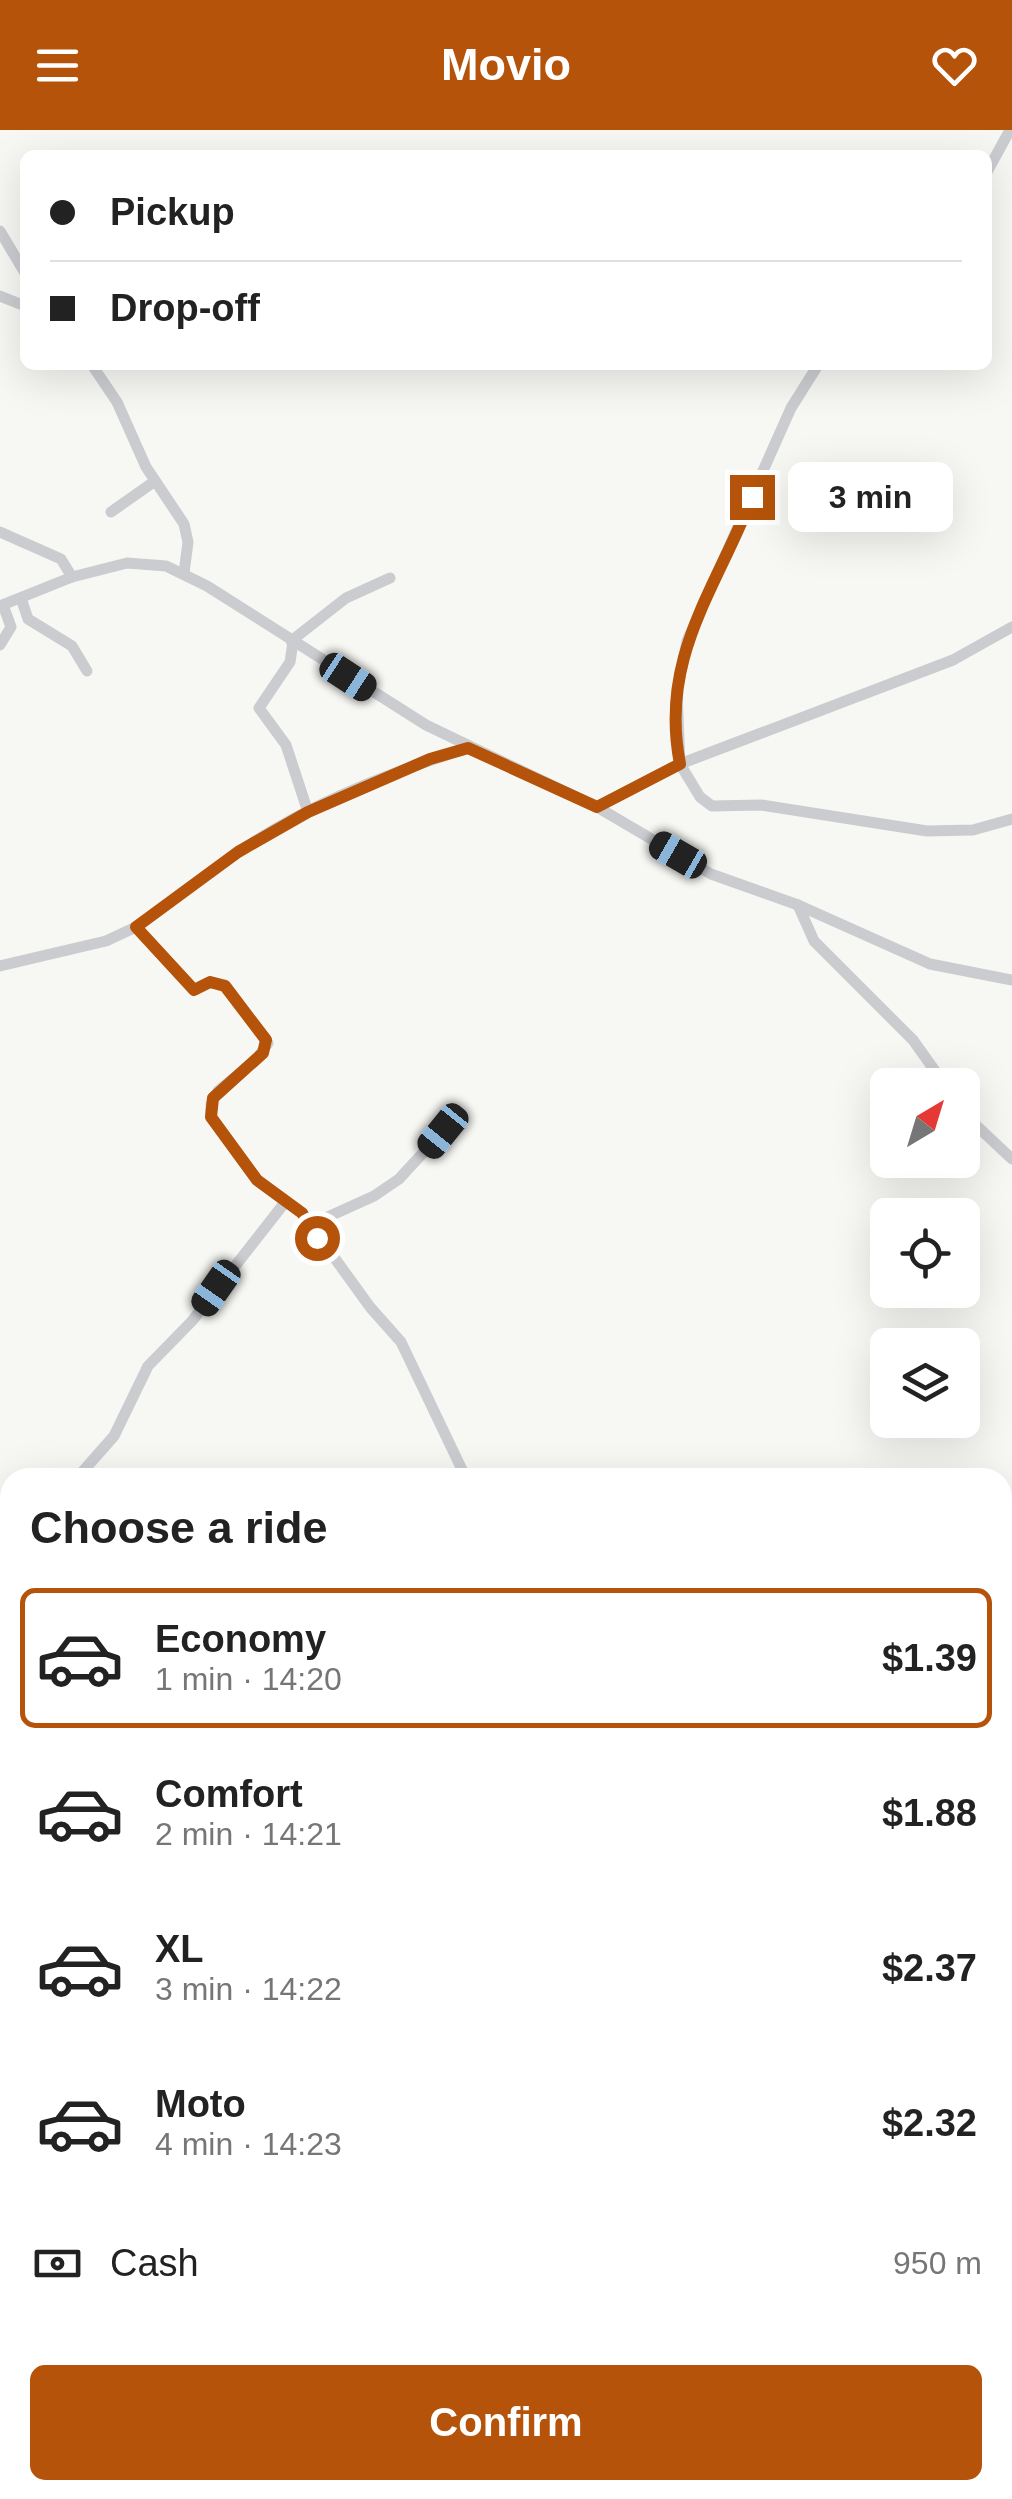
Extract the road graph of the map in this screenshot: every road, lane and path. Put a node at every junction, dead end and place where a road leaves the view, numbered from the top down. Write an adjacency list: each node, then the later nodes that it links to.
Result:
1 (1010, 130): 2 (street)
2 (992, 163)
3 (0, 231): 4 (street)
4 (20, 265)
5 (96, 370): 7 (street)
6 (815, 370): 20 (street)
7 (155, 481): 8 (street); 10 (street)
8 (111, 512)
9 (0, 532): 11 (street)
10 (184, 573): 11 (street); 16 (street)
11 (72, 577): 13 (street)
12 (390, 578): 16 (street)
13 (21, 598): 14 (street); 18 (street)
14 (2, 606): 17 (street)
15 (1012, 627): 20 (street)
16 (292, 641): 19 (street); 22 (street)
17 (0, 645)
18 (87, 672)
19 (468, 748): 21 (street); 22 (street)
20 (680, 764): 21 (street); 23 (street)
21 (597, 807): 24 (street)
22 (308, 812): 25 (street)
23 (1012, 820)
24 (798, 905): 27 (street); 28 (street)
25 (136, 927): 26 (street); 32 (street)
26 (0, 966)
27 (1012, 980)
28 (933, 1068)
29 (980, 1129): 31 (street)
30 (443, 1131): 33 (street)
31 (1012, 1159)
32 (286, 1201): 33 (street); 34 (street)
33 (310, 1226): 35 (street)
34 (86, 1468)
35 (461, 1468)

